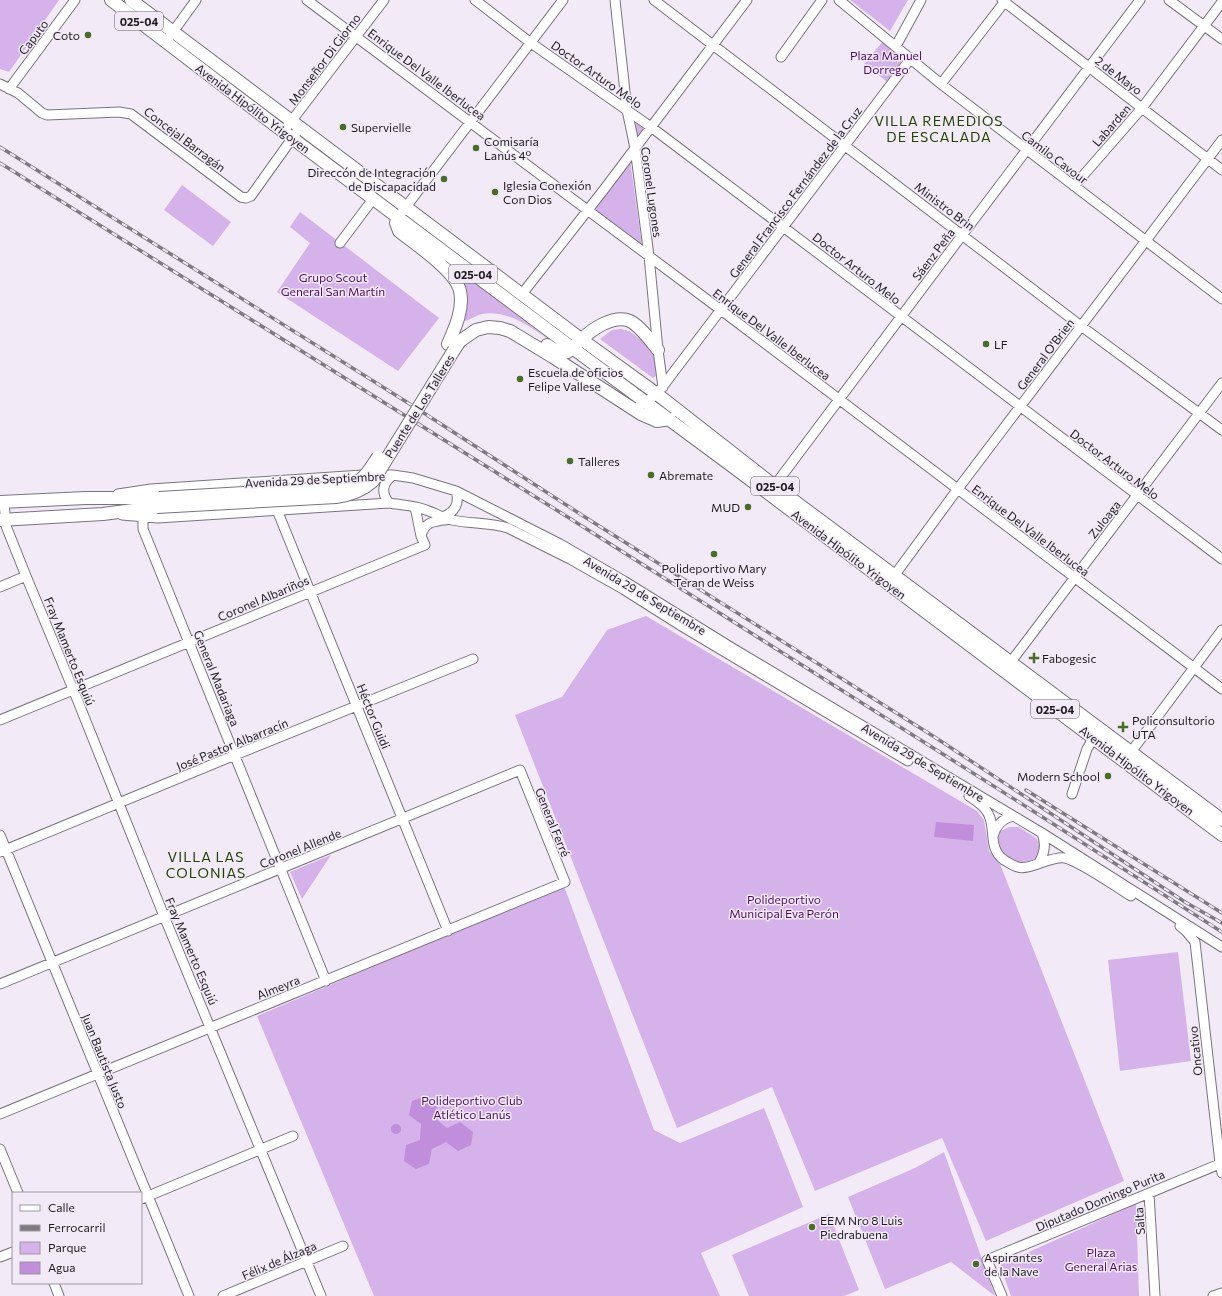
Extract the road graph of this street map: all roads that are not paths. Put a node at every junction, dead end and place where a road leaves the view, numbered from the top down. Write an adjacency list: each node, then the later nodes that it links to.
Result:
1 (75, 0): 31 (street, Caputo)
2 (111, 0): 20 (main road, Avenida Hipólito Yrigoyen / 025-04)
3 (131, 0): 20 (main road, Avenida Hipólito Yrigoyen / 025-04)
4 (196, 0): 20 (street)
5 (307, 0): 21 (street, Enrique Del Valle Iberlucea)
6 (384, 0): 21 (street, Monseñor Di Giorno)
7 (474, 0): 23 (street, Doctor Arturo Melo)
8 (563, 0): 23 (street)
9 (615, 0): 33 (street, Coronel Lugones)
10 (654, 0): 24 (street, Ministro Brin)
11 (747, 0): 24 (street)
12 (822, 0): 26 (street)
13 (839, 0): 25 (street, Camilo Cavour)
14 (921, 0): 25 (street)
15 (1140, 0): 28 (street, Sáenz Peña)
16 (1169, 0): 19 (street)
17 (1004, 1): 28 (street, 2 de Mayo); 30 (street)
18 (1222, 2): 19 (street, Labarden)
19 (1204, 26): 22 (street); 32 (street, Labarden)
20 (170, 36): 35 (main road, Avenida Hipólito Yrigoyen / 025-04); 37 (main road, Avenida Hipólito Yrigoyen / 025-04)
21 (356, 36): 34 (street, Enrique Del Valle Iberlucea); 35 (street, Monseñor Di Giorno)
22 (1222, 39)
23 (531, 43): 33 (street, Doctor Arturo Melo); 34 (street)
24 (713, 45): 36 (street); 39 (street, Ministro Brin)
25 (896, 46): 27 (street, Camilo Cavour)
26 (780, 57)
27 (911, 58): 30 (street, Camilo Cavour); 39 (street, General Francisco Fernández de la Cruz)
28 (1089, 67): 32 (street, 2 de Mayo); 41 (street, Sáenz Peña)
29 (0, 84): 31 (street, Concejal Barragán)
30 (942, 84): 41 (street, Camilo Cavour)
31 (9, 89): 37 (street, Concejal Barragán)
32 (1142, 108): 42 (street, 2 de Mayo); 44 (street, Labarden)
33 (627, 110): 36 (street, Doctor Arturo Melo); 40 (street, Coronel Lugones)
34 (471, 122): 46 (street); 47 (street, Enrique Del Valle Iberlucea)
35 (296, 124): 37 (street, Monseñor Di Giorno); 46 (main road, Avenida Hipólito Yrigoyen / 025-04)
36 (651, 127): 40 (street); 49 (street, Doctor Arturo Melo)
37 (288, 135): 45 (main road, Avenida Hipólito Yrigoyen / 025-04)
38 (1222, 140): 42 (street, General O'Brien)
39 (845, 146): 49 (street, General Francisco Fernández de la Cruz); 50 (street, Ministro Brin)
40 (635, 148): 47 (street); 53 (street, Coronel Lugones)
41 (1027, 151): 44 (street, Camilo Cavour); 50 (street, Sáenz Peña)
42 (1207, 159): 43 (street, 2 de Mayo); 51 (street, General O'Brien)
43 (1222, 170)
44 (1074, 186): 51 (street, Camilo Cavour)
45 (373, 199): 48 (main road, Avenida Hipólito Yrigoyen / 025-04); 52 (street)
46 (406, 206): 48 (street); 54 (main road, Avenida Hipólito Yrigoyen / 025-04)
47 (588, 210): 53 (street, Enrique Del Valle Iberlucea); 54 (street)
48 (398, 217): 59 (main road, Avenida Hipólito Yrigoyen / 025-04); 60 (main road, Puente de Los Talleres)
49 (783, 227): 56 (street, General Francisco Fernández de la Cruz); 57 (street, Doctor Arturo Melo)
50 (962, 234): 57 (street, Sáenz Peña); 58 (street, Ministro Brin)
51 (1145, 241): 55 (street, Camilo Cavour); 58 (street, General O'Brien)
52 (340, 243)
53 (649, 256): 56 (street, Enrique Del Valle Iberlucea); 61 (street, Coronel Lugones)
54 (522, 294): 59 (main road, Avenida Hipólito Yrigoyen / 025-04)
55 (1222, 299)
56 (721, 310): 64 (street, General Francisco Fernández de la Cruz); 65 (street, Enrique Del Valle Iberlucea)
57 (900, 317): 65 (street, Sáenz Peña); 67 (street, Doctor Arturo Melo)
58 (1081, 326): 67 (street, General O'Brien); 69 (street, Ministro Brin)
59 (576, 340): 61 (main road); 62 (main road); 64 (main road, Avenida Hipólito Yrigoyen / 025-04); 66 (main road, Avenida Hipólito Yrigoyen / 025-04)
60 (448, 344): 62 (main road, Puente de Los Talleres); 79 (main road, Puente de Los Talleres, bridge)
61 (658, 350): 64 (street, Coronel Lugones)
62 (555, 354): 68 (main road, Puente de Los Talleres); 79 (main road, Puente de Los Talleres, bridge)
63 (1222, 382): 69 (street, Zuloaga)
64 (660, 390): 66 (street, General Francisco Fernández de la Cruz); 73 (main road, Avenida Hipólito Yrigoyen / 025-04)
65 (839, 400): 73 (street, Sáenz Peña); 74 (street, Enrique Del Valle Iberlucea)
66 (646, 402): 68 (street, General Francisco Fernández de la Cruz); 70 (main road, Avenida Hipólito Yrigoyen / 025-04)
67 (1020, 407): 74 (street, General O'Brien); 76 (street, Doctor Arturo Melo)
68 (634, 410): 70 (main road, Puente de Los Talleres)
69 (1199, 412): 71 (street, Ministro Brin); 76 (street, Zuloaga)
70 (670, 419): 91 (main road, Avenida Hipólito Yrigoyen / 025-04)
71 (1222, 430)
72 (392, 475): 75 (street, Avenida 29 de Septiembre); 77 (street, Avenida 29 de Septiembre); 80 (street)
73 (775, 486): 91 (main road, Avenida Hipólito Yrigoyen / 025-04)
74 (957, 490): 90 (street, Enrique Del Valle Iberlucea); 91 (street, General O'Brien)
75 (456, 491): 85 (street); 109 (street, Avenida 29 de Septiembre)
76 (1138, 496): 88 (street, Doctor Arturo Melo); 90 (street, Zuloaga)
77 (86, 498): 78 (main road, Avenida 29 de Septiembre); 79 (main road, Puente de Los Talleres)
78 (2, 502): 86 (street, Fray Mamerto Esquiú)
79 (158, 502): 83 (main road, Puente de Los Talleres)
80 (389, 503): 81 (street, Avenida 29 de Septiembre); 82 (street, Avenida 29 de Septiembre)
81 (415, 507): 85 (street, Avenida 29 de Septiembre); 87 (street)
82 (277, 510): 84 (street, Avenida 29 de Septiembre); 93 (street, Héctor Guidi)
83 (103, 514): 84 (street, Avenida 29 de Septiembre); 86 (main road, Avenida 29 de Septiembre)
84 (143, 516): 95 (street, General Madariaga)
85 (446, 518): 87 (street); 115 (street, Avenida 29 de Septiembre)
86 (3, 519): 89 (street, Fray Mamerto Esquiú)
87 (421, 536): 93 (street, Coronel Albariños)
88 (1222, 559)
89 (26, 576): 92 (street); 99 (street, Fray Mamerto Esquiú)
90 (1074, 577): 97 (street, Zuloaga); 98 (street, Enrique Del Valle Iberlucea)
91 (891, 579): 97 (main road, Avenida Hipólito Yrigoyen / 025-04)
92 (0, 587)
93 (310, 592): 95 (street, Coronel Albariños); 101 (street, Héctor Guidi)
94 (1222, 630): 98 (street)
95 (190, 642): 99 (street, Coronel Albariños); 104 (street, General Madariaga)
96 (473, 659): 101 (street, José Pastor Albarracín)
97 (1008, 666): 103 (main road, Avenida Hipólito Yrigoyen / 025-04); 105 (main road, Avenida Hipólito Yrigoyen / 025-04)
98 (1194, 667): 100 (street, Enrique Del Valle Iberlucea); 105 (street)
99 (73, 689): 102 (street, Coronel Albariños); 108 (street, Fray Mamerto Esquiú)
100 (1222, 689)
101 (356, 706): 104 (street, José Pastor Albarracín); 110 (street, Héctor Guidi)
102 (0, 720)
103 (1094, 737): 105 (main road, Avenida Hipólito Yrigoyen / 025-04); 107 (street)
104 (235, 755): 108 (street, José Pastor Albarracín); 118 (street, General Madariaga)
105 (1128, 756): 111 (main road, Avenida Hipólito Yrigoyen / 025-04); 114 (main road, Avenida Hipólito Yrigoyen / 025-04)
106 (520, 770): 110 (street, Coronel Allende); 119 (street, General Ferré)
107 (1072, 794)
108 (119, 803): 116 (street, José Pastor Albarracín); 120 (street, Fray Mamerto Esquiú)
109 (1013, 816): 112 (street, Avenida 29 de Septiembre); 115 (street)
110 (402, 819): 118 (street, Coronel Allende); 121 (street, Héctor Guidi)
111 (1222, 820)
112 (1042, 833): 117 (street); 122 (street, Avenida 29 de Septiembre)
113 (0, 835): 116 (street, Juan Bautista Justo)
114 (1222, 835)
115 (992, 838): 117 (street, Avenida 29 de Septiembre)
116 (3, 851): 125 (street, Juan Bautista Justo)
117 (1039, 863): 123 (street, Avenida 29 de Septiembre)
118 (281, 868): 120 (street, Coronel Allende); 126 (street, General Madariaga)
119 (565, 882): 121 (street, Almeyra)
120 (164, 916): 125 (street, Coronel Allende); 128 (street, Fray Mamerto Esquiú)
121 (448, 931): 126 (street, Almeyra)
122 (1209, 939): 123 (street); 124 (street, Avenida 29 de Septiembre)
123 (1195, 942): 134 (street, Oncativo)
124 (1222, 947)
125 (53, 962): 127 (street, Coronel Allende); 129 (street, Juan Bautista Justo)
126 (326, 981): 128 (street, Almeyra)
127 (0, 984)
128 (211, 1027): 129 (street, Almeyra); 133 (street, Fray Mamerto Esquiú)
129 (97, 1074): 130 (street, Almeyra); 137 (street, Juan Bautista Justo)
130 (0, 1114)
131 (293, 1136): 133 (street)
132 (0, 1149): 135 (street)
133 (261, 1150): 137 (street); 141 (street, Fray Mamerto Esquiú)
134 (1221, 1166): 136 (street, Diputado Domingo Purita)
135 (18, 1192)
136 (1149, 1193): 148 (street, Diputado Domingo Purita); 149 (street, Salta)
137 (144, 1197): 145 (street, Juan Bautista Justo)
138 (343, 1246): 141 (street, Félix de Álzaga)
139 (12, 1252): 140 (street)
140 (0, 1257)
141 (307, 1261): 146 (street, Félix de Álzaga); 147 (street, Fray Mamerto Esquiú)
142 (54, 1284): 144 (street)
143 (1222, 1293): 150 (street)
144 (59, 1296)
145 (189, 1296)
146 (223, 1296)
147 (321, 1296)
148 (1002, 1296)
149 (1155, 1296)
150 (1214, 1296)

